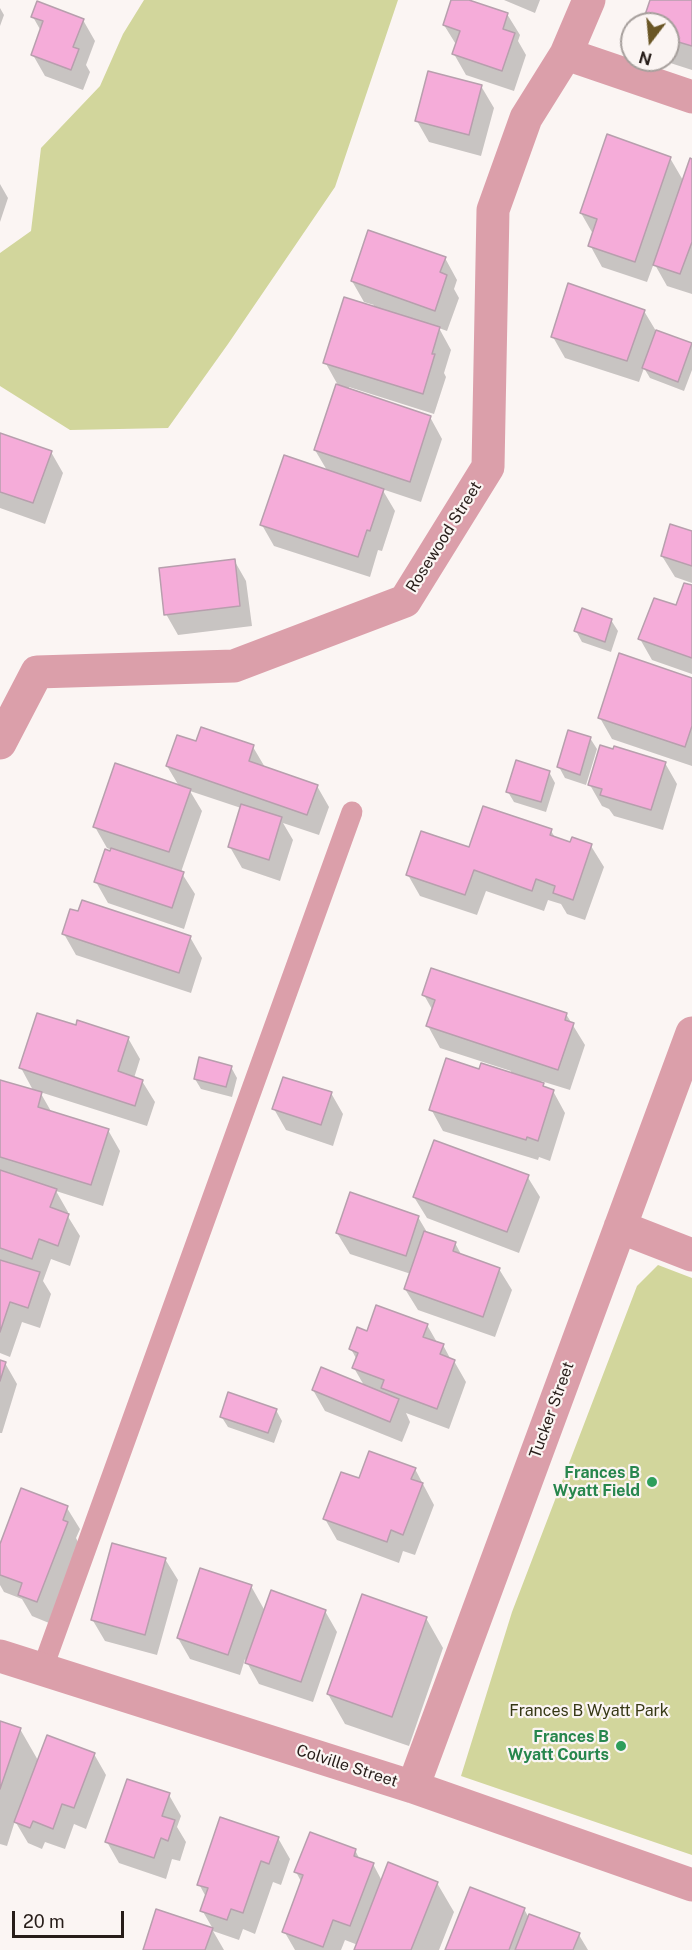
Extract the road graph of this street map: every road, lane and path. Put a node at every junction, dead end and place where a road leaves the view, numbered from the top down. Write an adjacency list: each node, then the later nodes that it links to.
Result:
1 (589, 0): 2 (street, Rosewood Street)
2 (566, 54): 3 (street); 4 (street, Rosewood Street)
3 (692, 97)
4 (0, 743)
5 (352, 812): 10 (lane)
6 (692, 1033): 7 (street, Tucker Street)
7 (620, 1227): 8 (street); 11 (street, Tucker Street)
8 (692, 1255)
9 (0, 1656): 10 (street, Colville Street)
10 (42, 1670): 11 (street, Colville Street)
11 (413, 1787): 12 (street, Colville Street)
12 (692, 1885)

